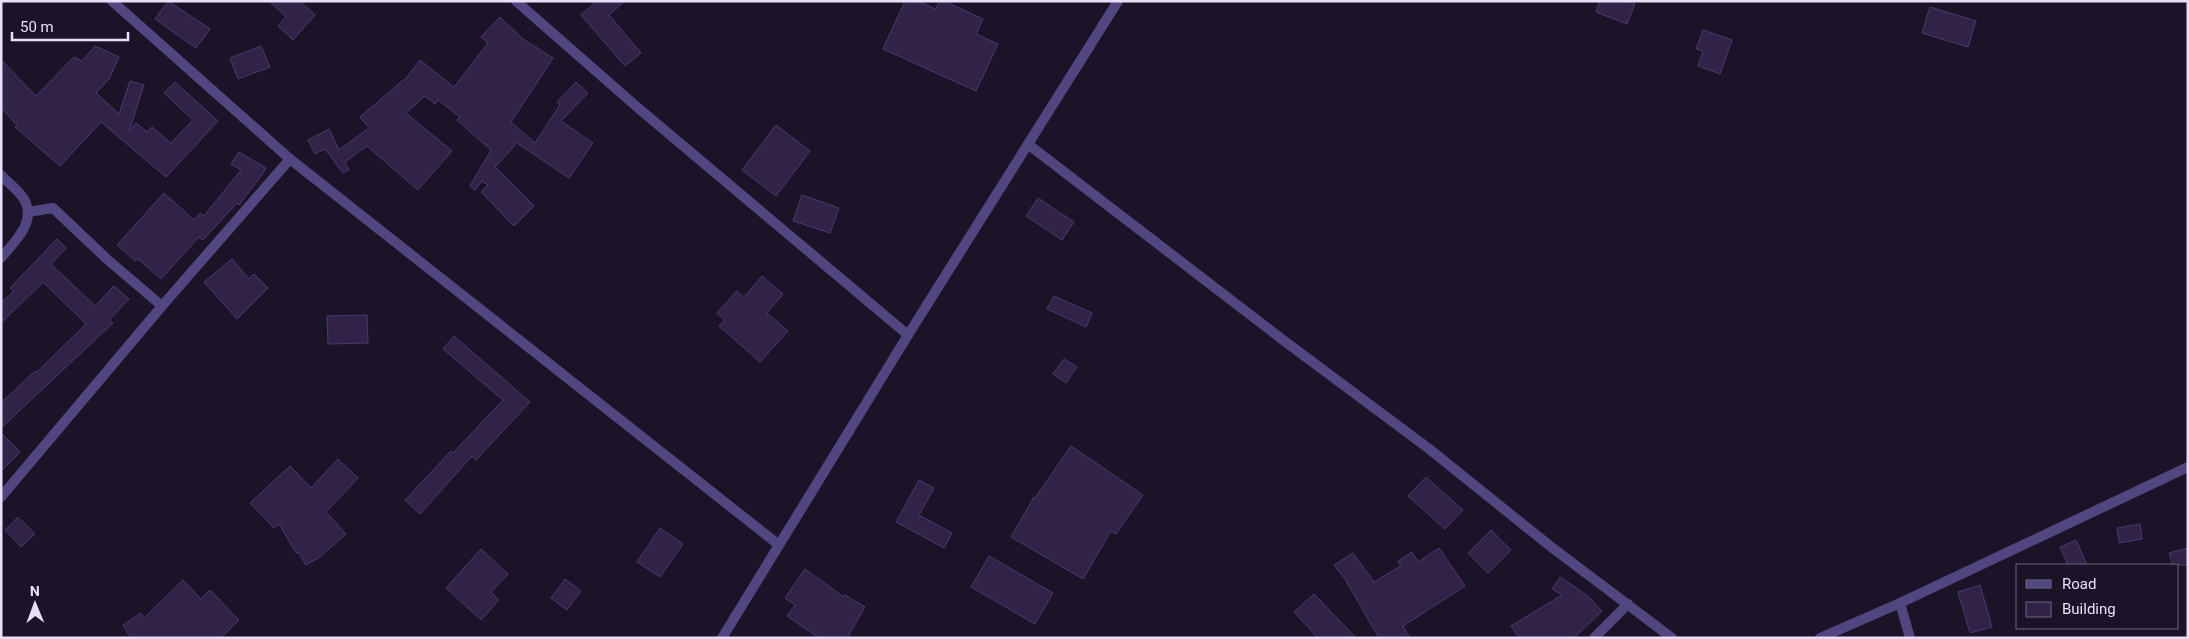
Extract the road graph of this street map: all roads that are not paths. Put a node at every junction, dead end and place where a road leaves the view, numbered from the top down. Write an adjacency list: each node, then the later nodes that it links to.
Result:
1 (112, 1): 5 (street)
2 (516, 1): 10 (street)
3 (1118, 1): 4 (street)
4 (1029, 145): 10 (street); 15 (street)
5 (290, 159): 9 (street); 13 (street)
6 (1, 175): 7 (street)
7 (28, 212): 8 (street); 9 (street)
8 (1, 258)
9 (162, 306): 12 (street)
10 (908, 335): 13 (street)
11 (2188, 467): 14 (street)
12 (1, 497)
13 (779, 546): 16 (street)
14 (1900, 603): 19 (street); 20 (street)
15 (1628, 604): 17 (street); 18 (street)
16 (722, 638)
17 (1594, 638)
18 (1672, 638)
19 (1820, 638)
20 (1910, 638)

